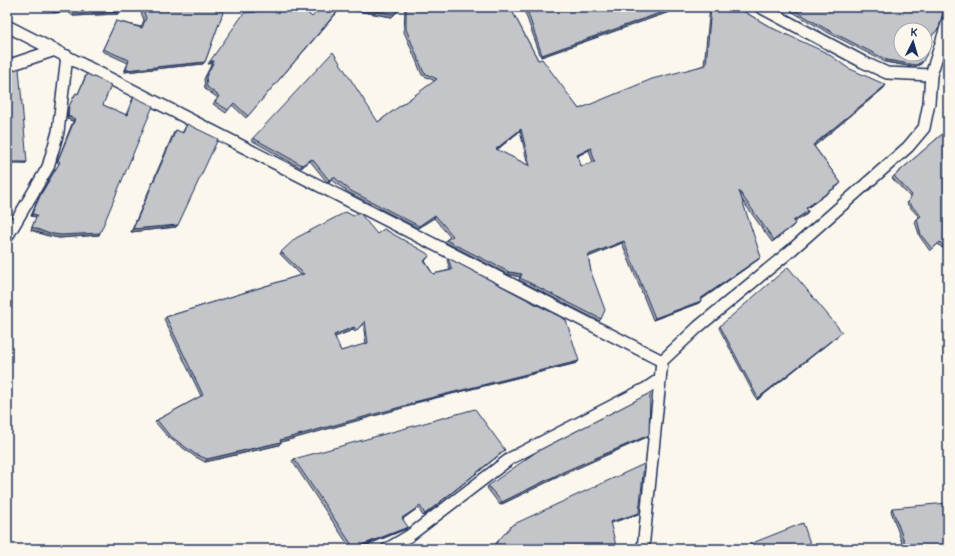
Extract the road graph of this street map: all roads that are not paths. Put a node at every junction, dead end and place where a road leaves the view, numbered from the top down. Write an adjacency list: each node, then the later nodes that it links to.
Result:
1 (760, 7): 7 (street)
2 (948, 21): 7 (street)
3 (7, 26): 4 (street)
4 (55, 50): 5 (street); 6 (street)
5 (67, 56): 8 (street); 9 (street)
6 (7, 66)
7 (931, 75): 9 (street)
8 (7, 237)
9 (662, 361): 10 (street)
10 (660, 379): 11 (street); 12 (street)
11 (387, 549)
12 (643, 549)

